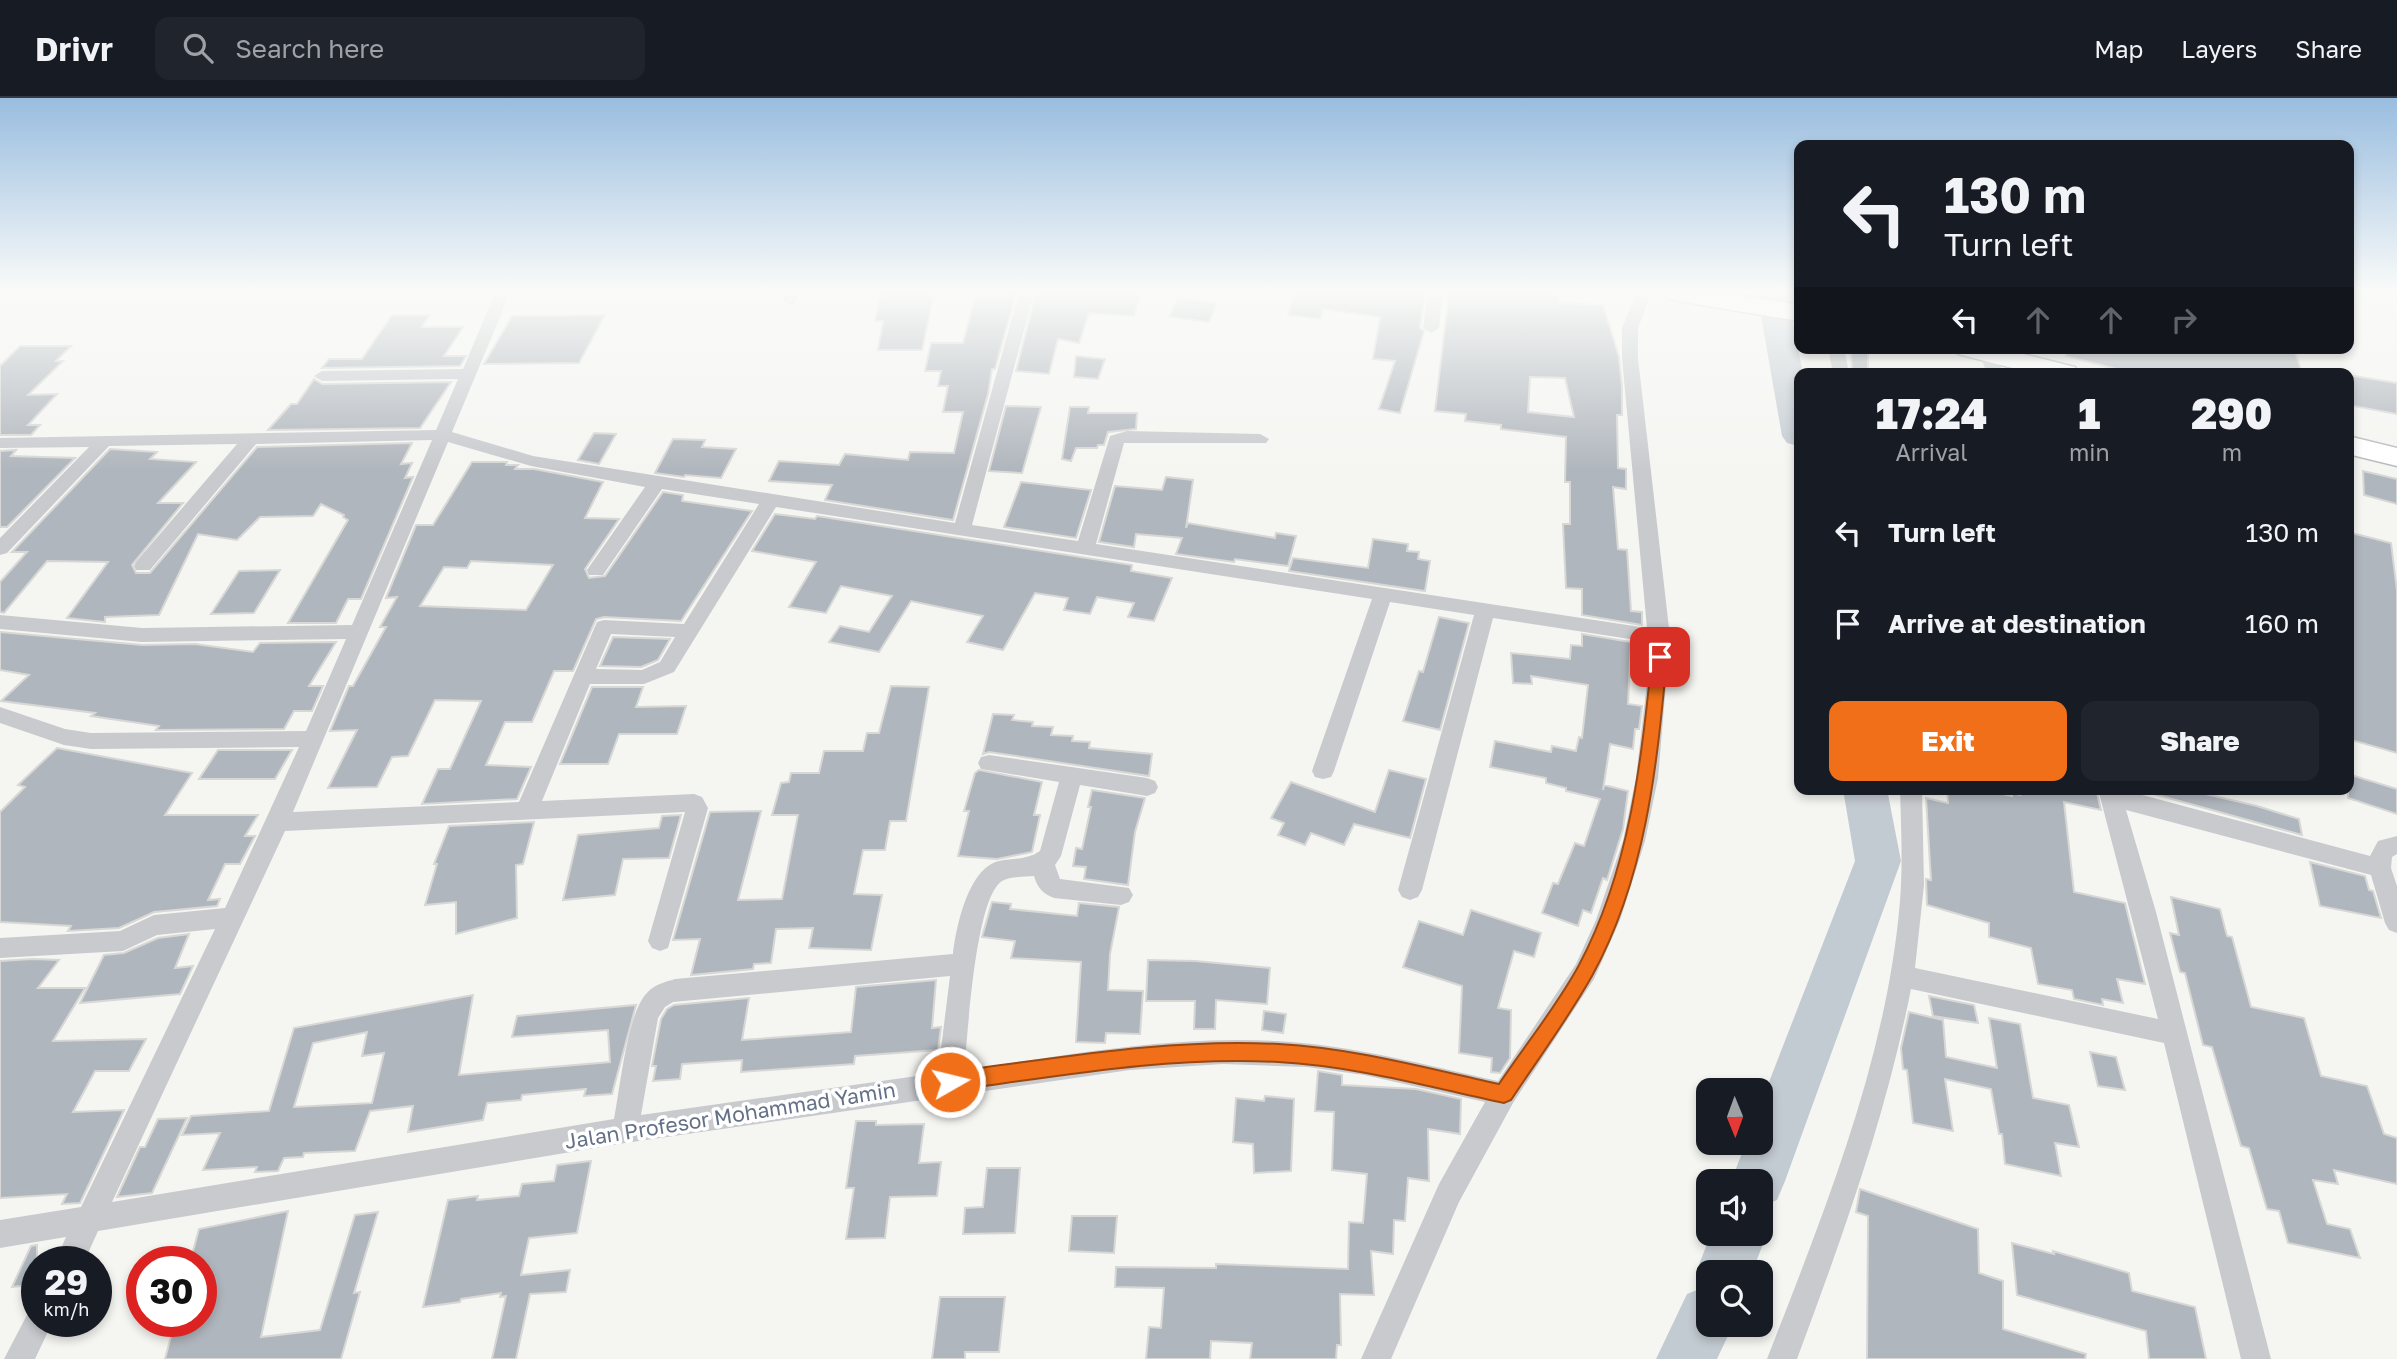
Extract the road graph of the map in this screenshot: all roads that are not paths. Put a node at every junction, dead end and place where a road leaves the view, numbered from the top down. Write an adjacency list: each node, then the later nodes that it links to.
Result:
1 (478, 352): 6 (street)
2 (1011, 352): 17 (street)
3 (1630, 352): 27 (street)
4 (1994, 356): 5 (highway)
5 (2044, 368)
6 (468, 374): 7 (street); 8 (street)
7 (322, 376)
8 (443, 435): 9 (street); 15 (street); 26 (street)
9 (252, 437): 11 (street); 20 (street)
10 (1261, 439): 19 (street)
11 (104, 441): 12 (street); 18 (street)
12 (0, 443)
13 (2354, 446): 14 (highway)
14 (2397, 457)
15 (657, 483): 16 (street); 21 (street)
16 (770, 502): 17 (street); 25 (street)
17 (962, 529): 19 (street)
18 (0, 549)
19 (1085, 549): 22 (street)
20 (142, 566)
21 (596, 570)
22 (1383, 594): 23 (street); 32 (street)
23 (1485, 611): 27 (street); 43 (street)
24 (0, 622): 26 (street)
25 (691, 631): 28 (street); 28 (street)
26 (358, 632): 30 (street)
27 (1660, 637): 53 (street)
28 (584, 676): 38 (street)
29 (0, 715): 30 (street)
30 (314, 739): 39 (street)
31 (989, 763): 33 (street)
32 (1323, 771)
33 (1072, 776): 34 (street); 41 (street)
34 (1147, 788)
35 (1911, 795): 50 (street)
36 (2111, 795): 51 (street)
37 (2117, 795): 42 (street)
38 (527, 810): 39 (street); 47 (street)
39 (278, 822): 45 (street)
40 (2397, 845): 42 (street)
41 (1043, 864): 44 (street); 49 (street)
42 (2380, 868): 46 (street)
43 (1410, 890)
44 (1121, 895)
45 (234, 917): 48 (street); 55 (street)
46 (2397, 923)
47 (660, 941)
48 (0, 948)
49 (964, 964): 52 (street); 54 (street)
50 (1901, 976): 51 (street); 61 (street)
51 (2174, 1034): 62 (street)
52 (950, 1082): 53 (street, Jalan Profesor Mohammad Yamin); 54 (street, Jalan Profesor Mohammad Yamin)
53 (1504, 1094): 60 (street)
54 (625, 1130): 55 (street, Jalan Profesor Mohammad Yamin)
55 (91, 1219): 56 (street, Jalan Profesor Mohammad Yamin); 57 (street)
56 (0, 1234)
57 (77, 1246)
58 (31, 1337): 59 (street)
59 (19, 1359)
60 (1376, 1359)
61 (1782, 1359)
62 (2256, 1359)

